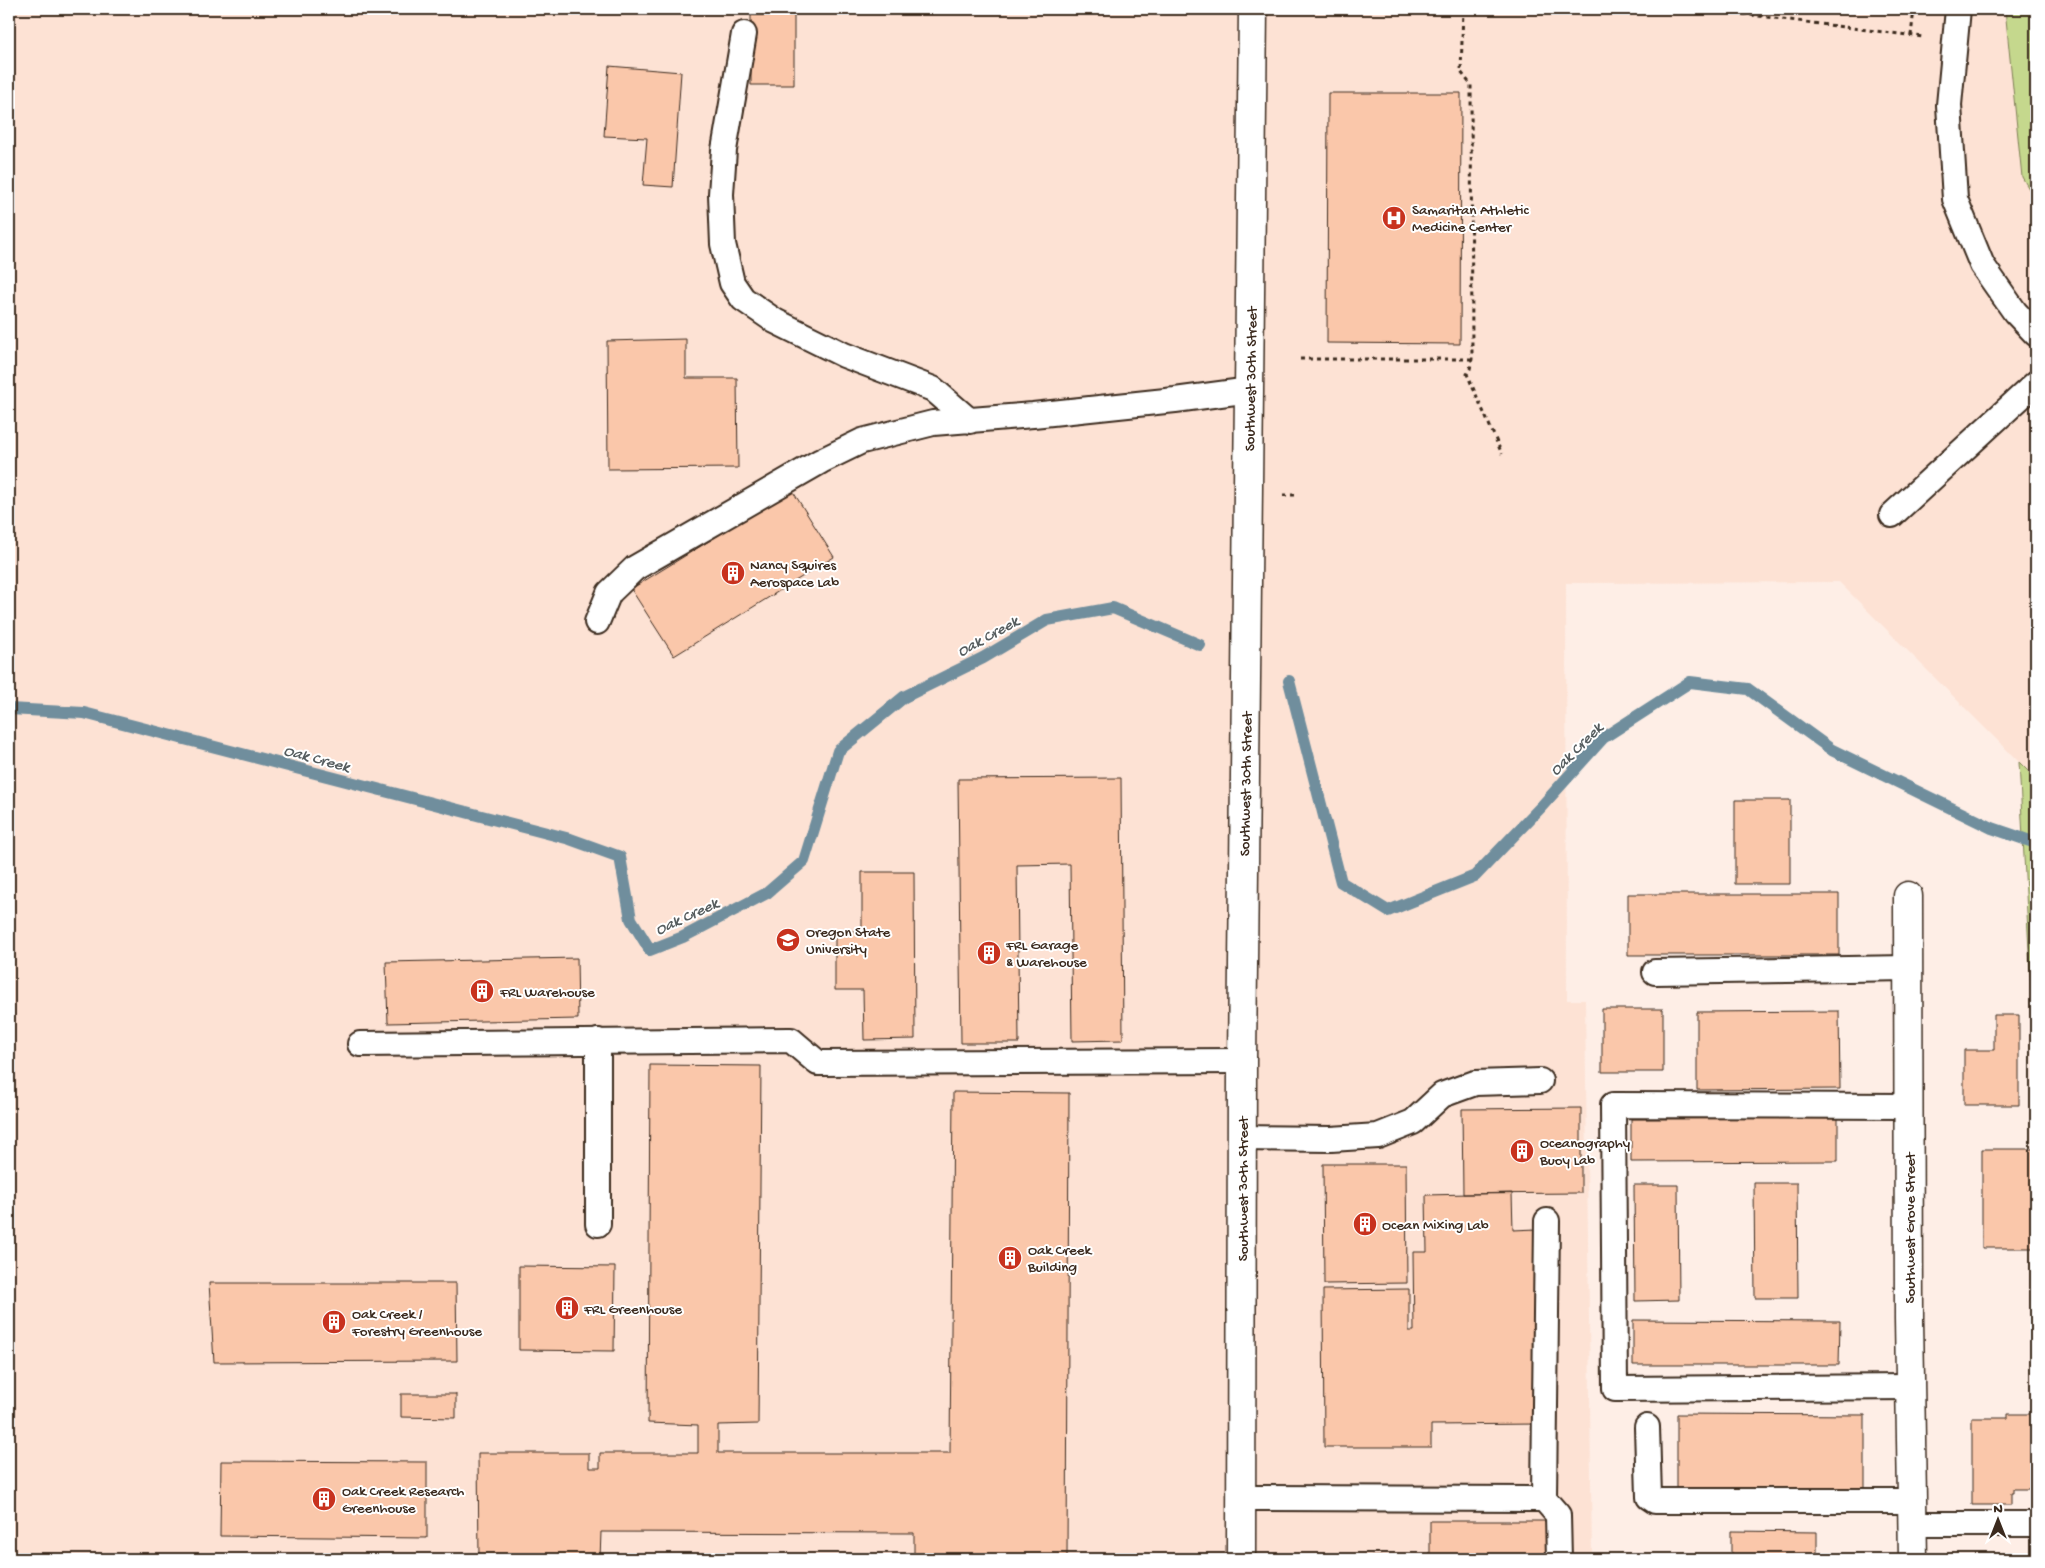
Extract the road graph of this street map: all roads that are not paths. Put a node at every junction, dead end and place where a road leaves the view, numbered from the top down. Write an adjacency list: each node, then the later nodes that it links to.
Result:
1 (1253, 9): 6 (street, Southwest 30th Street)
2 (1958, 9): 4 (lane)
3 (744, 34): 7 (lane)
4 (2036, 334)
5 (2036, 383): 8 (lane)
6 (1250, 390): 7 (lane); 15 (street, Southwest 30th Street)
7 (970, 421): 9 (lane)
8 (1892, 515)
9 (597, 622)
10 (1908, 896): 11 (street, Southwest Grove Street)
11 (1908, 968): 12 (lane); 17 (street, Southwest Grove Street)
12 (1655, 972)
13 (598, 1041): 14 (lane); 15 (lane); 20 (lane)
14 (360, 1044)
15 (1242, 1061): 18 (street, Southwest 30th Street)
16 (1540, 1081): 18 (lane)
17 (1909, 1106): 21 (street, Southwest Grove Street); 21 (lane)
18 (1242, 1138): 23 (street, Southwest 30th Street)
19 (1547, 1221): 24 (lane)
20 (598, 1224)
21 (1911, 1387): 25 (street, Southwest Grove Street)
22 (1647, 1427): 25 (lane)
23 (1241, 1498): 24 (lane); 27 (street, Southwest 30th Street)
24 (1544, 1500): 28 (lane)
25 (1913, 1513): 26 (lane); 29 (street, Southwest Grove Street)
26 (2036, 1524)
27 (1241, 1559)
28 (1559, 1559)
29 (1913, 1559)

